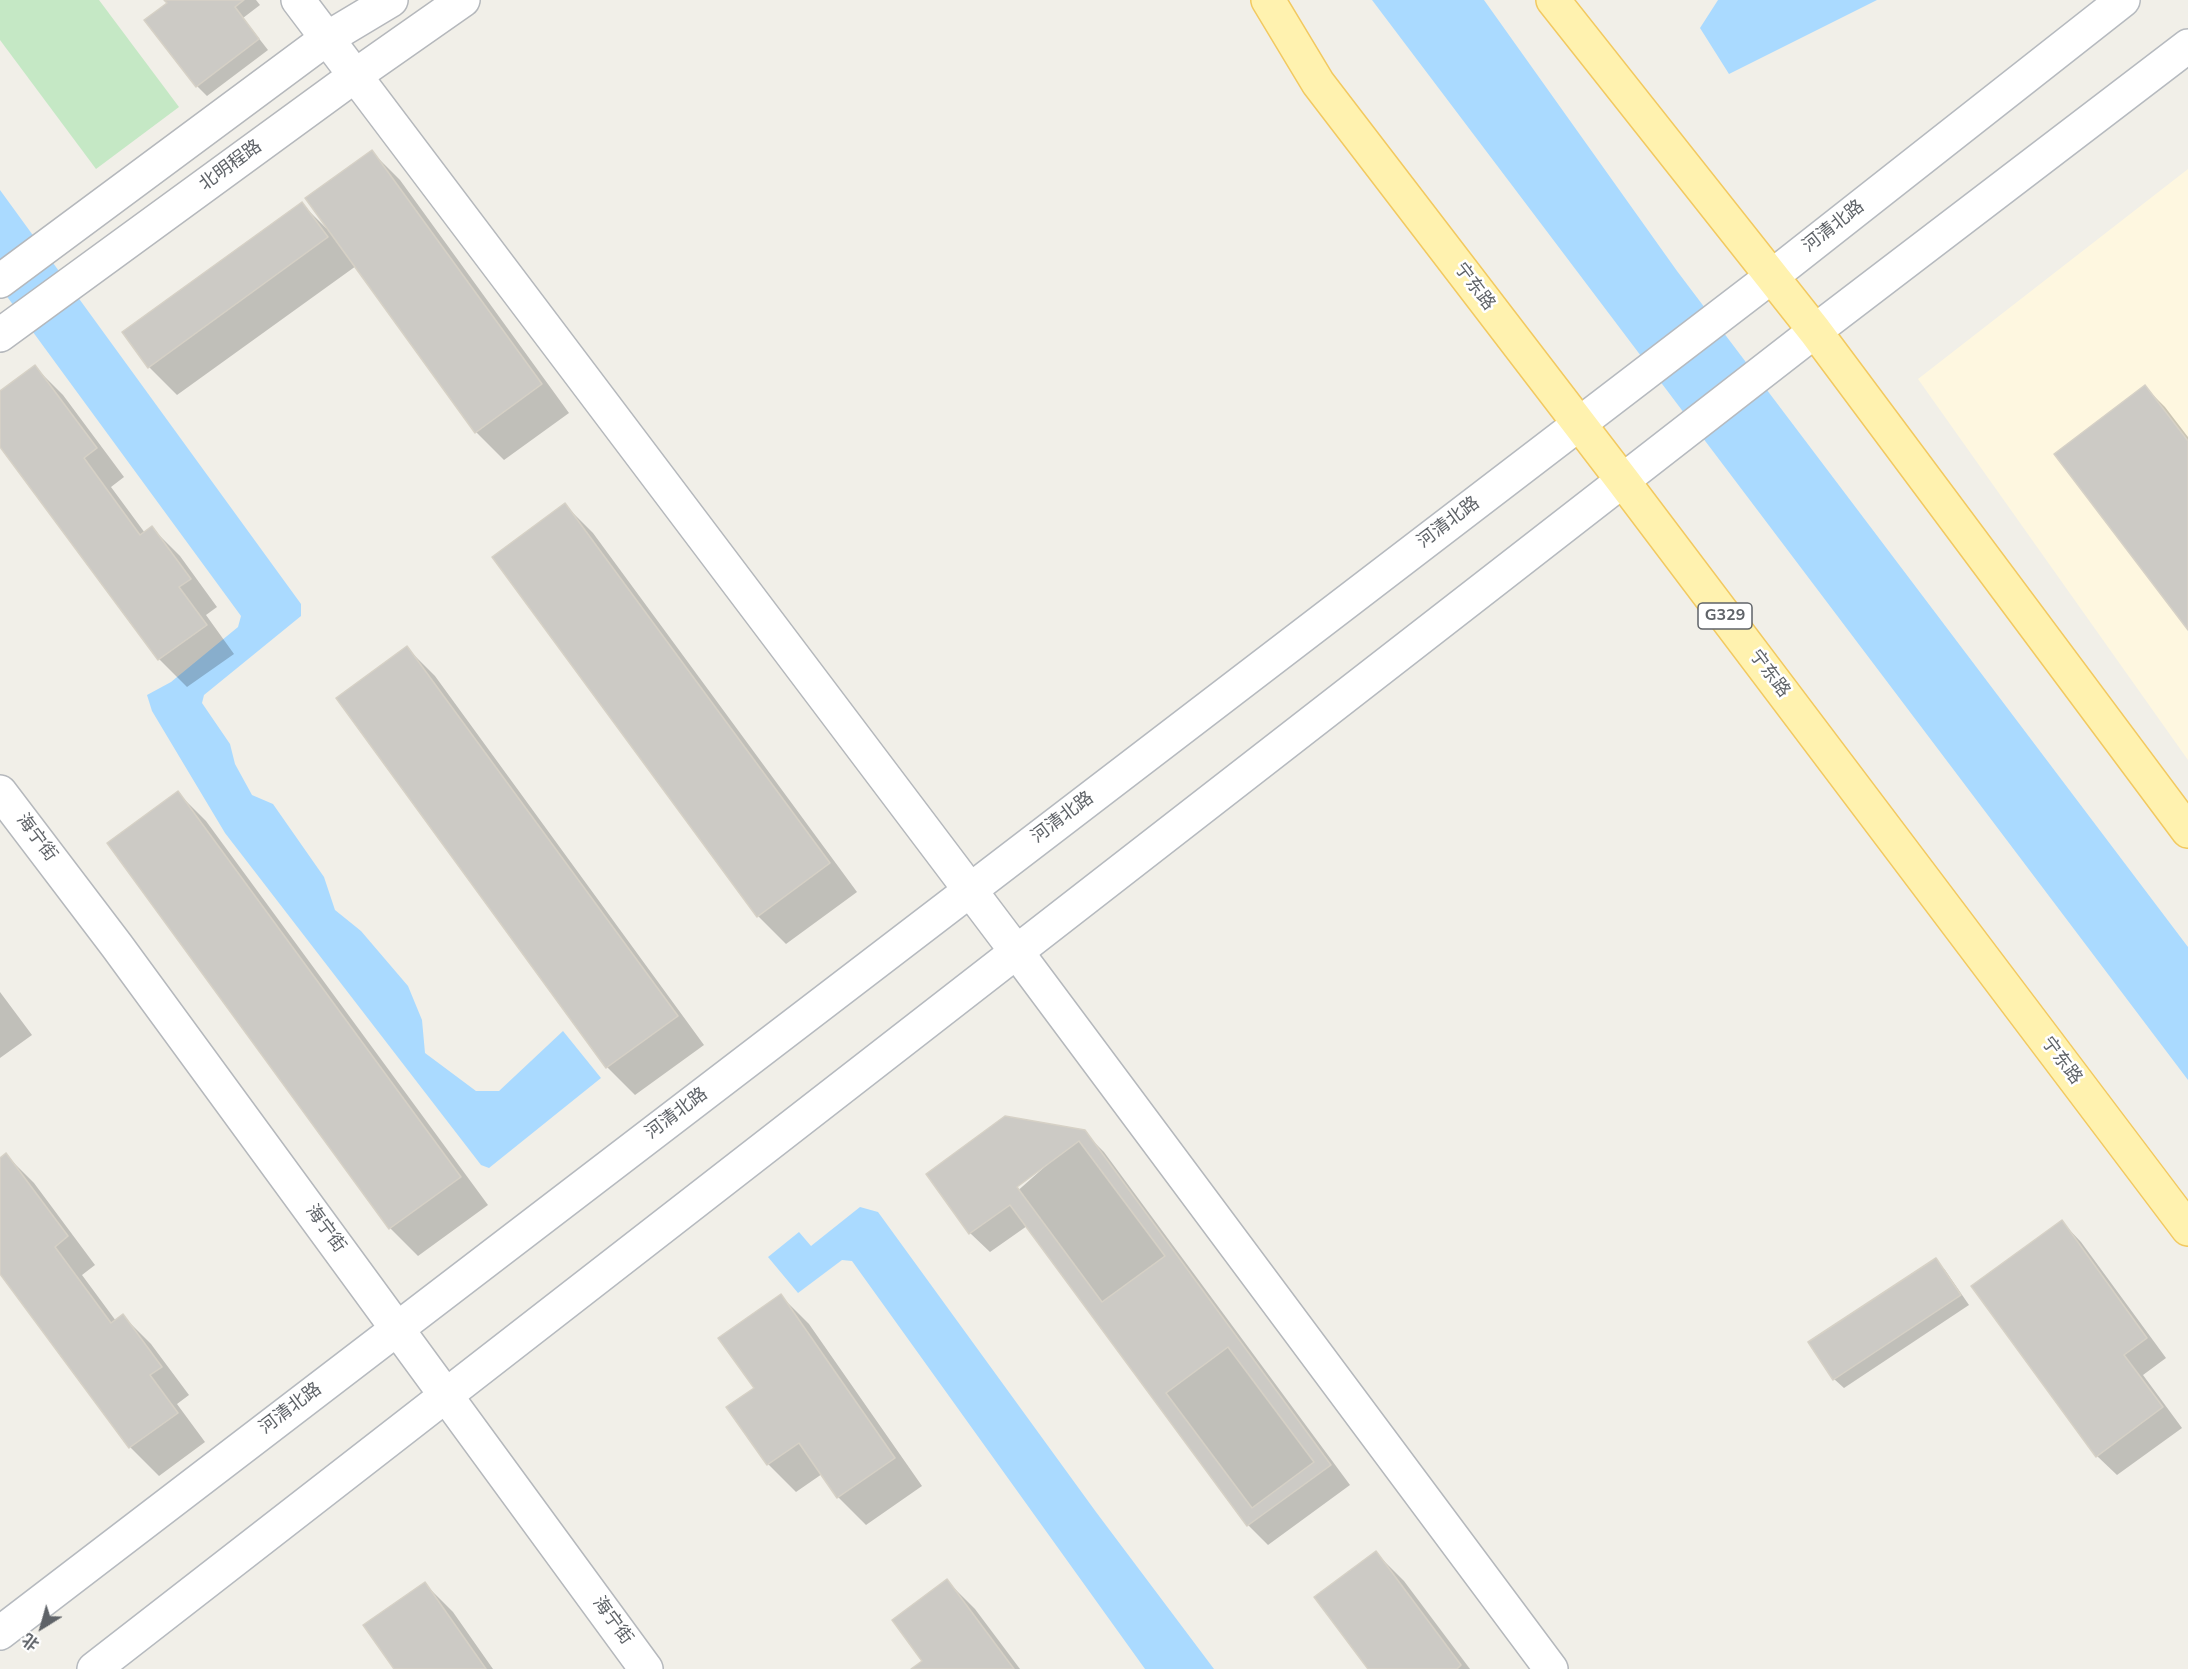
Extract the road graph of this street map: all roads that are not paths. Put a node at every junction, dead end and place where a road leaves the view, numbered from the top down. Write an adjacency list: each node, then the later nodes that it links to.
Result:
1 (298, 0): 7 (main road)
2 (391, 0): 7 (main road)
3 (463, 0): 9 (main road, 北明程路)
4 (1268, 0): 14 (main road, 宁东路 / G329)
5 (1553, 0): 10 (main road)
6 (2123, 0): 10 (main road, 河清北路)
7 (326, 39): 9 (main road); 11 (main road)
8 (2188, 46): 12 (main road)
9 (356, 75): 13 (main road, 北明程路); 18 (main road)
10 (1771, 277): 12 (main road); 14 (main road, 河清北路)
11 (0, 281)
12 (1815, 331): 15 (main road); 17 (main road)
13 (0, 335)
14 (1579, 423): 15 (main road, 宁东路 / G329); 18 (main road, 河清北路)
15 (1623, 481): 19 (main road); 20 (main road, 宁东路 / G329)
16 (0, 792): 21 (main road, 海宁街)
17 (2188, 831)
18 (970, 890): 19 (main road); 21 (main road, 河清北路)
19 (1016, 951): 22 (main road); 26 (main road)
20 (2188, 1229)
21 (397, 1328): 22 (main road, 海宁街); 23 (main road, 河清北路)
22 (447, 1394): 24 (main road); 25 (main road, 海宁街)
23 (0, 1633)
24 (94, 1669)
25 (646, 1669)
26 (1551, 1669)

